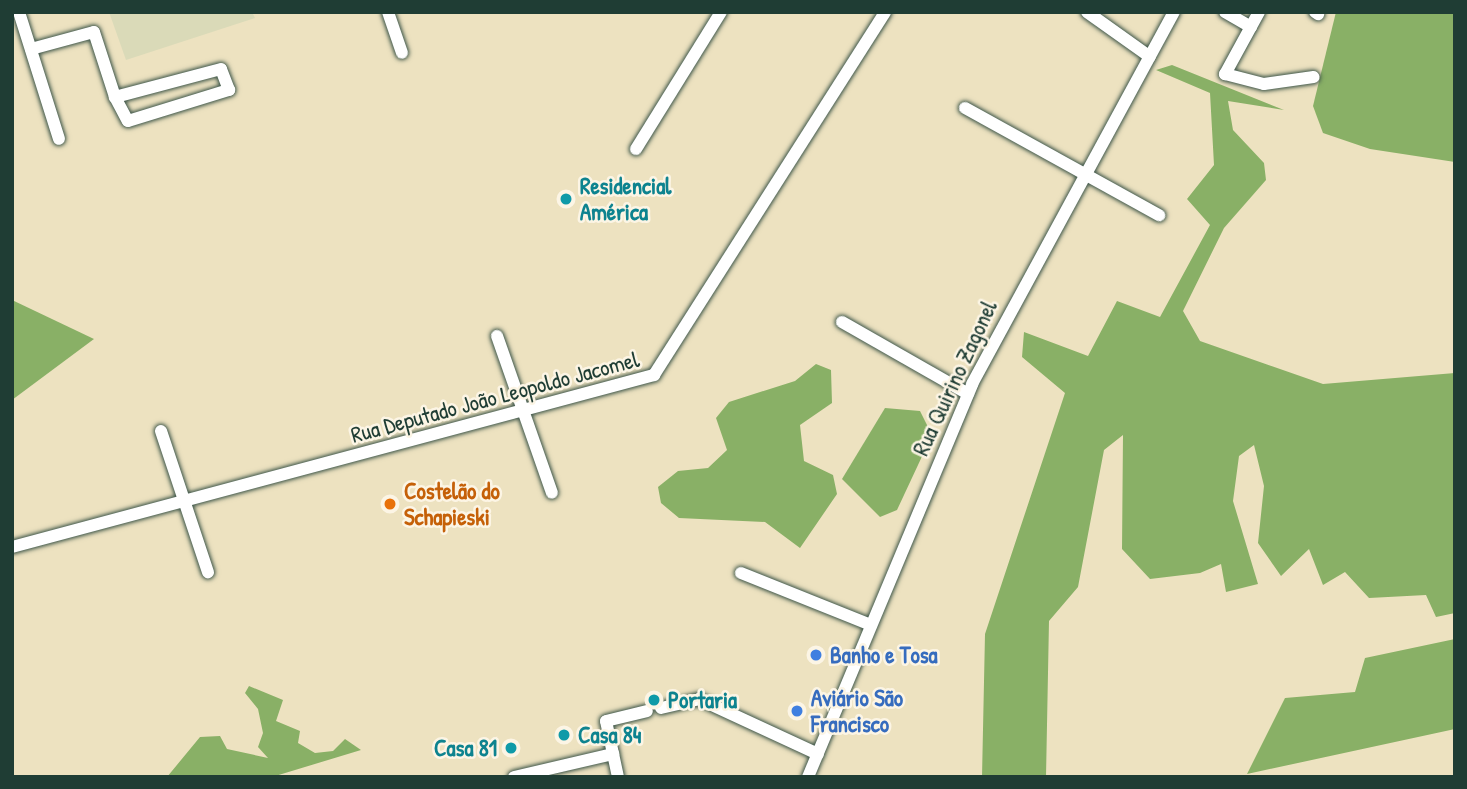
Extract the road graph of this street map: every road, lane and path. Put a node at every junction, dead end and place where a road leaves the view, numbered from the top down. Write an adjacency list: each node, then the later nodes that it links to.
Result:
1 (19, 12): 10 (street)
2 (388, 12): 11 (street)
3 (721, 12): 17 (street)
4 (885, 12): 23 (street, Rua Deputado João Leopoldo Jacomel)
5 (1087, 12): 12 (street)
6 (1174, 12): 12 (street, Rua Quirino Zagonel)
7 (1225, 12): 9 (street)
8 (1259, 12): 9 (street)
9 (1251, 27): 13 (street)
10 (31, 49): 14 (street); 16 (street)
11 (402, 53)
12 (1150, 57): 18 (street, Rua Quirino Zagonel)
13 (1314, 77)
14 (116, 97): 14 (street)
15 (965, 108): 18 (street)
16 (59, 139)
17 (636, 149)
18 (1085, 174): 19 (street); 22 (street, Rua Quirino Zagonel)
19 (1159, 215)
20 (842, 322): 22 (street)
21 (497, 336): 23 (street)
22 (968, 394): 30 (street, Rua Quirino Zagonel)
23 (524, 414): 25 (street); 26 (street, Rua Deputado João Leopoldo Jacomel)
24 (162, 431): 26 (street)
25 (552, 493)
26 (185, 502): 27 (street, Rua Deputado João Leopoldo Jacomel); 28 (street)
27 (12, 547)
28 (208, 572)
29 (741, 573): 30 (street)
30 (871, 625): 34 (street, Rua Quirino Zagonel)
31 (661, 708): 34 (street)
32 (647, 711): 33 (street)
33 (613, 754): 35 (street); 36 (street)
34 (818, 754): 37 (street, Rua Quirino Zagonel)
35 (514, 777)
36 (618, 777)
37 (808, 777)

